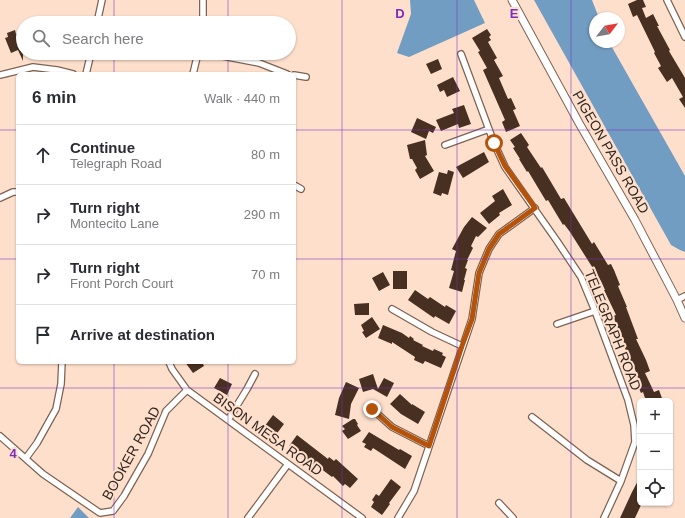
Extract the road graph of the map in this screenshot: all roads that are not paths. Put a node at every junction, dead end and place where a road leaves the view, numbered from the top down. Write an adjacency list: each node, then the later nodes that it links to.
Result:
1 (102, 0): 5 (street)
2 (203, 0): 6 (street)
3 (512, 0): 27 (street, PIGEON PASS ROAD)
4 (667, 0): 7 (street)
5 (99, 16)
6 (203, 16)
7 (685, 37)
8 (461, 54): 19 (street, TELEGRAPH ROAD)
9 (89, 60): 13 (street)
10 (196, 60): 14 (street)
11 (243, 60): 15 (street)
12 (65, 72): 16 (street)
13 (86, 72)
14 (193, 72)
15 (282, 72)
16 (0, 75)
17 (296, 75): 18 (street)
18 (306, 76)
19 (489, 129): 20 (street); 25 (street, TELEGRAPH ROAD)
20 (445, 145)
21 (296, 186): 22 (street)
22 (301, 189)
23 (16, 192): 24 (street)
24 (0, 198)
25 (535, 208): 29 (street, TELEGRAPH ROAD); 32 (street)
26 (685, 296): 27 (street)
27 (677, 300): 30 (street, PIGEON PASS ROAD)
28 (392, 309): 32 (street)
29 (595, 310): 31 (street); 44 (street, TELEGRAPH ROAD)
30 (684, 313)
31 (557, 324)
32 (462, 346): 41 (street)
33 (62, 364): 42 (street)
34 (170, 364): 36 (street, BISON MESA ROAD)
35 (255, 374): 39 (street)
36 (187, 390): 39 (street, BISON MESA ROAD); 42 (street, BOOKER ROAD)
37 (372, 409): 41 (street)
38 (532, 417): 44 (street)
39 (228, 420): 43 (street, BISON MESA ROAD)
40 (0, 436): 42 (street)
41 (429, 446): 48 (street)
42 (26, 458)
43 (288, 464): 46 (street); 47 (street, BISON MESA ROAD)
44 (621, 482): 50 (street, TELEGRAPH ROAD)
45 (499, 503): 49 (street)
46 (248, 518)
47 (362, 518)
48 (398, 518)
49 (513, 518)
50 (604, 518)

